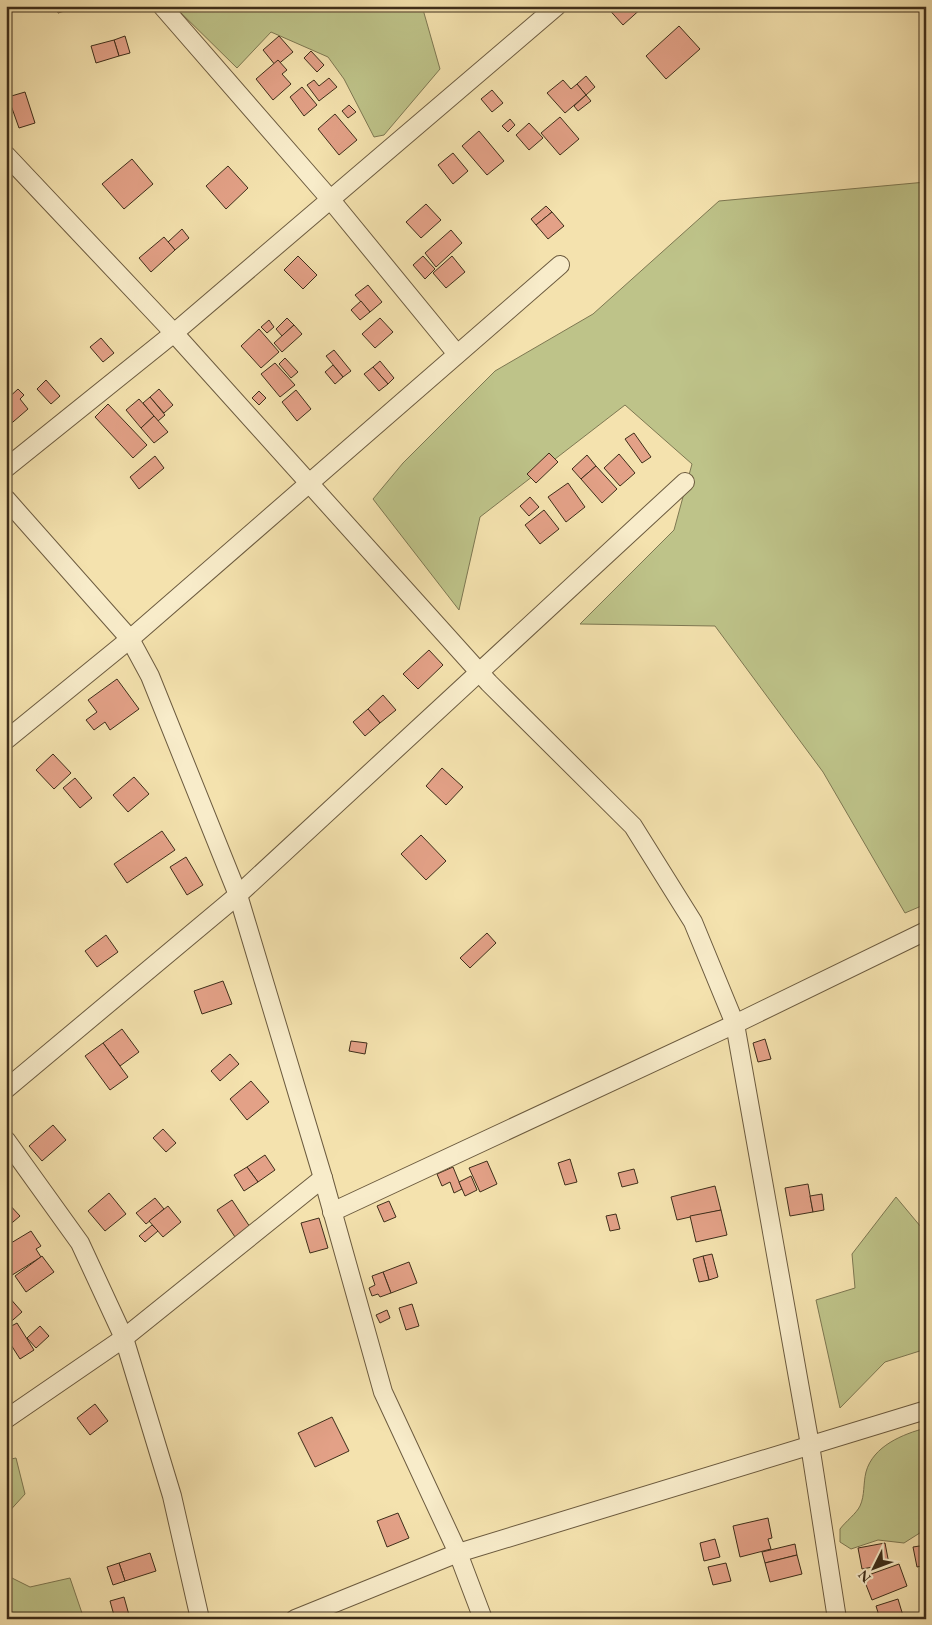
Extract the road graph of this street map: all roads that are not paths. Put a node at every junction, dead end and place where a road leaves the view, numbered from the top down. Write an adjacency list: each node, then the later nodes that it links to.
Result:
1 (162, 6): 4 (street)
2 (557, 6): 4 (street)
3 (6, 155): 6 (street)
4 (330, 199): 6 (street); 7 (street)
5 (560, 266): 7 (street)
6 (174, 333): 8 (street); 9 (street)
7 (457, 354): 9 (street)
8 (6, 468)
9 (309, 482): 12 (street); 13 (street)
10 (685, 482): 13 (street)
11 (6, 499): 12 (street)
12 (130, 639): 14 (street); 15 (street)
13 (479, 672): 15 (street); 17 (street)
14 (6, 740)
15 (238, 895): 18 (street); 20 (street)
16 (926, 932): 17 (street)
17 (735, 1024): 21 (street); 25 (street)
18 (6, 1089)
19 (6, 1140): 22 (street)
20 (323, 1178): 21 (street); 22 (street)
21 (332, 1212): 26 (street)
22 (124, 1338): 24 (street); 27 (street)
23 (926, 1410): 25 (street)
24 (6, 1419)
25 (810, 1445): 26 (street); 30 (street)
26 (458, 1553): 28 (street); 29 (street)
27 (200, 1619)
28 (295, 1619)
29 (483, 1619)
30 (837, 1619)

